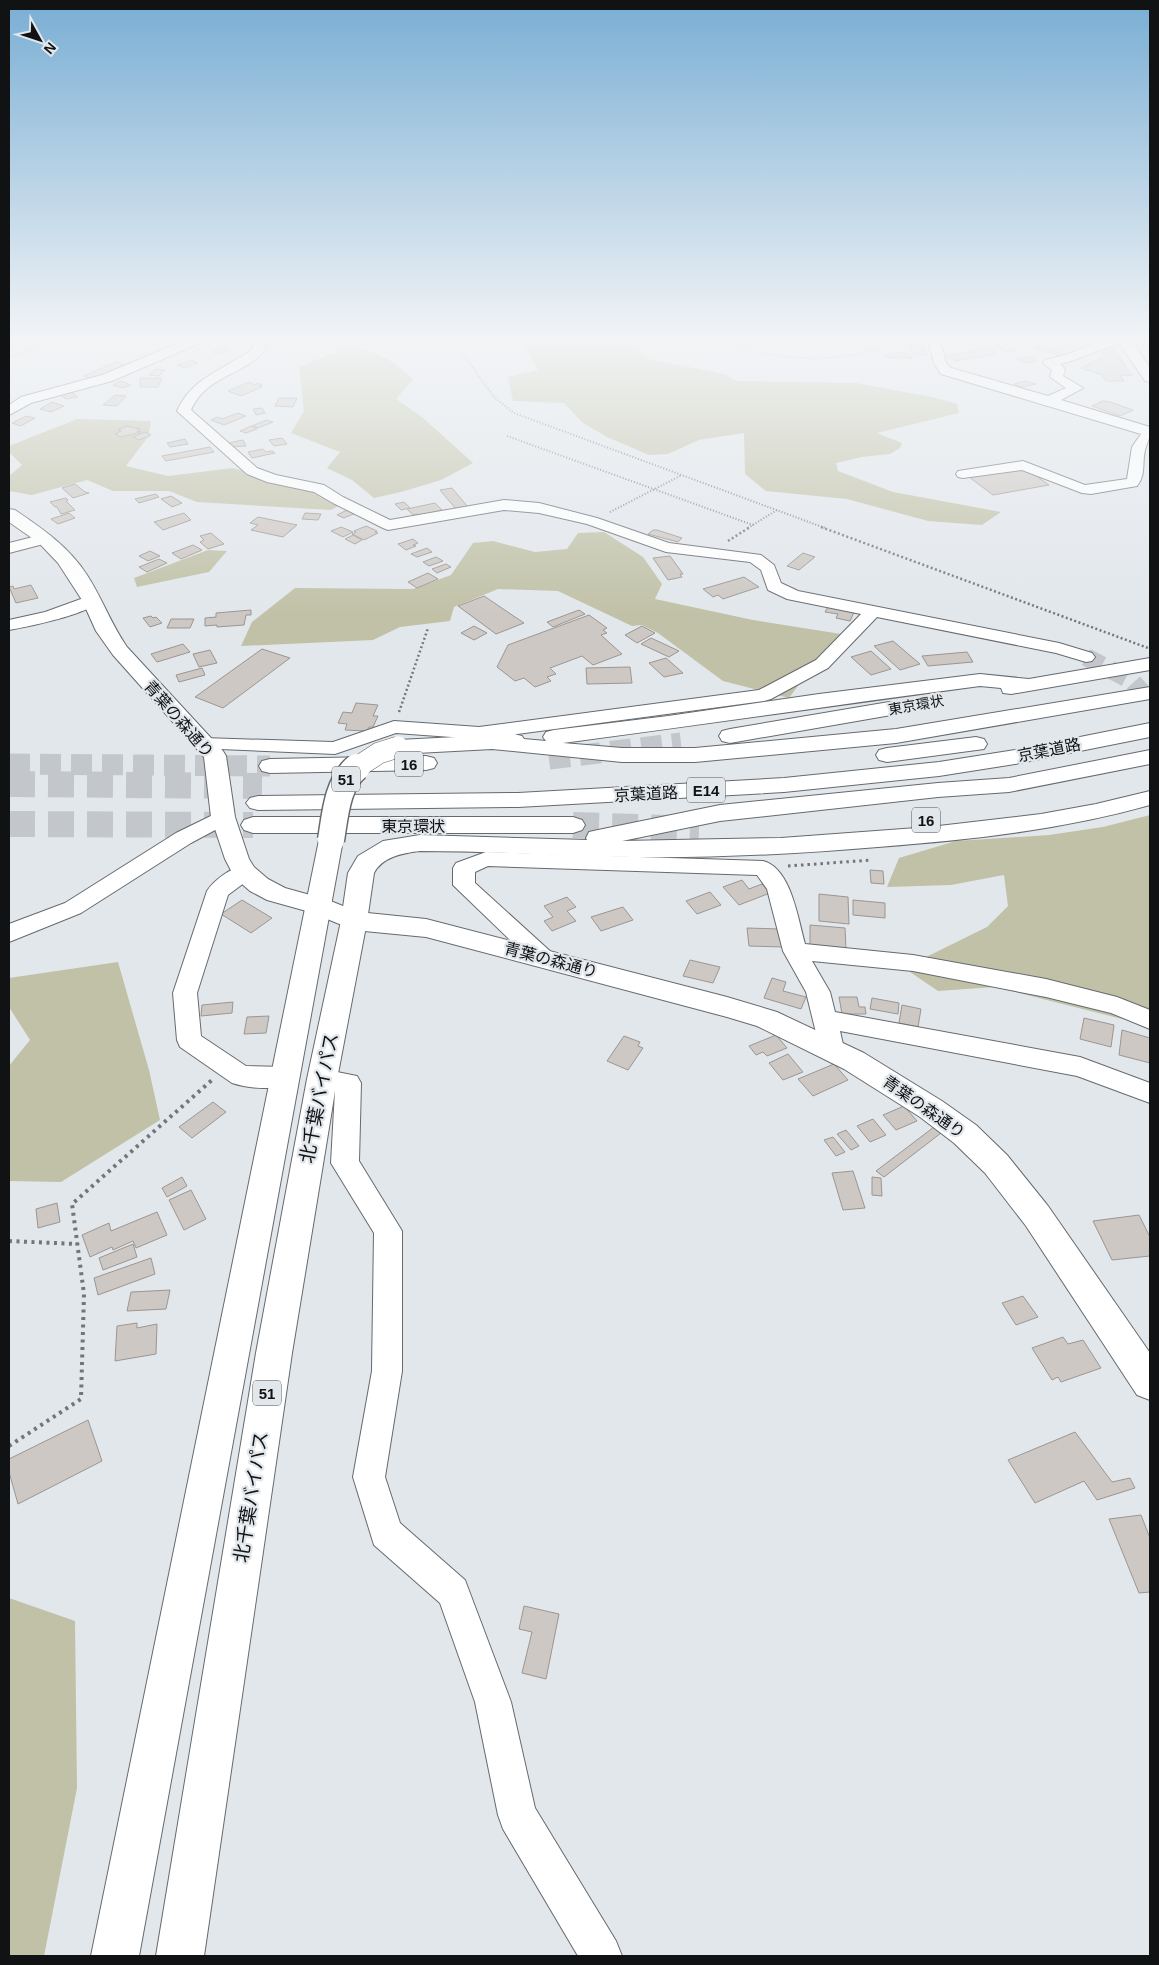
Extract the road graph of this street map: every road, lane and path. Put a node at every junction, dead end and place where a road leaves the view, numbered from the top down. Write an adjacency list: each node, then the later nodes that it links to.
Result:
1 (207, 432): 10 (street)
2 (565, 432): 6 (path)
3 (1150, 432): 5 (street)
4 (507, 436): 7 (path)
5 (962, 474)
6 (682, 475): 7 (path); 8 (path)
7 (654, 490): 10 (path); 11 (path)
8 (777, 510): 11 (path); 19 (path)
9 (9, 514): 12 (main road, 青葉の森通り)
10 (592, 521): 14 (street)
11 (753, 525): 14 (path)
12 (45, 539): 13 (street); 15 (main road, 青葉の森通り)
13 (9, 548)
14 (710, 552): 16 (street)
15 (92, 600): 17 (street); 31 (main road, 青葉の森通り)
16 (872, 612): 20 (street); 28 (street)
17 (9, 625)
18 (428, 628): 28 (path)
19 (1150, 650)
20 (1086, 657)
21 (1150, 664): 22 (main road, 東京環状)
22 (1029, 685): 27 (main road, 東京環状); 30 (main road)
23 (1150, 693): 25 (main road)
24 (1150, 712): 36 (main road, 京葉道路 / E14)
25 (985, 721): 27 (main road); 30 (main road)
26 (1150, 730): 36 (main road, 京葉道路 / E14)
27 (749, 733): 29 (main road, 東京環状)
28 (396, 737): 30 (main road); 31 (street); 44 (main road, 北千葉バイパス / 51, bridge)
29 (681, 742)
30 (495, 743)
31 (203, 744): 38 (main road, 青葉の森通り)
32 (1150, 757): 34 (main road)
33 (549, 759): 36 (main road, 16)
34 (1009, 785): 40 (main road); 42 (main road)
35 (1150, 787): 40 (main road, 16)
36 (261, 795): 39 (main road, 東京環状)
37 (1150, 798): 42 (main road)
38 (223, 817): 43 (main road, 青葉の森通り); 46 (street)
39 (573, 825)
40 (748, 828): 41 (main road, 16)
41 (699, 829)
42 (542, 847): 45 (main road, 北千葉バイパス / 51)
43 (244, 872): 44 (main road, 青葉の森通り); 52 (street)
44 (320, 906): 45 (main road, 青葉の森通り); 53 (main road, 北千葉バイパス / 51)
45 (354, 921): 48 (main road, 青葉の森通り); 53 (main road, 北千葉バイパス / 51)
46 (9, 934)
47 (795, 950): 48 (street); 49 (street); 50 (street)
48 (543, 958): 51 (main road, 青葉の森通り)
49 (824, 1019): 51 (street); 54 (street)
50 (1150, 1020)
51 (832, 1050): 57 (main road, 青葉の森通り)
52 (227, 1066): 53 (street); 56 (path)
53 (303, 1078): 59 (main road, 北千葉バイパス / 51); 60 (main road, 北千葉バイパス / 51); 61 (street)
54 (1150, 1093)
55 (9, 1241): 56 (path)
56 (77, 1244): 58 (path)
57 (1150, 1383)
58 (9, 1446)
59 (115, 1956)
60 (180, 1956)
61 (601, 1956)

